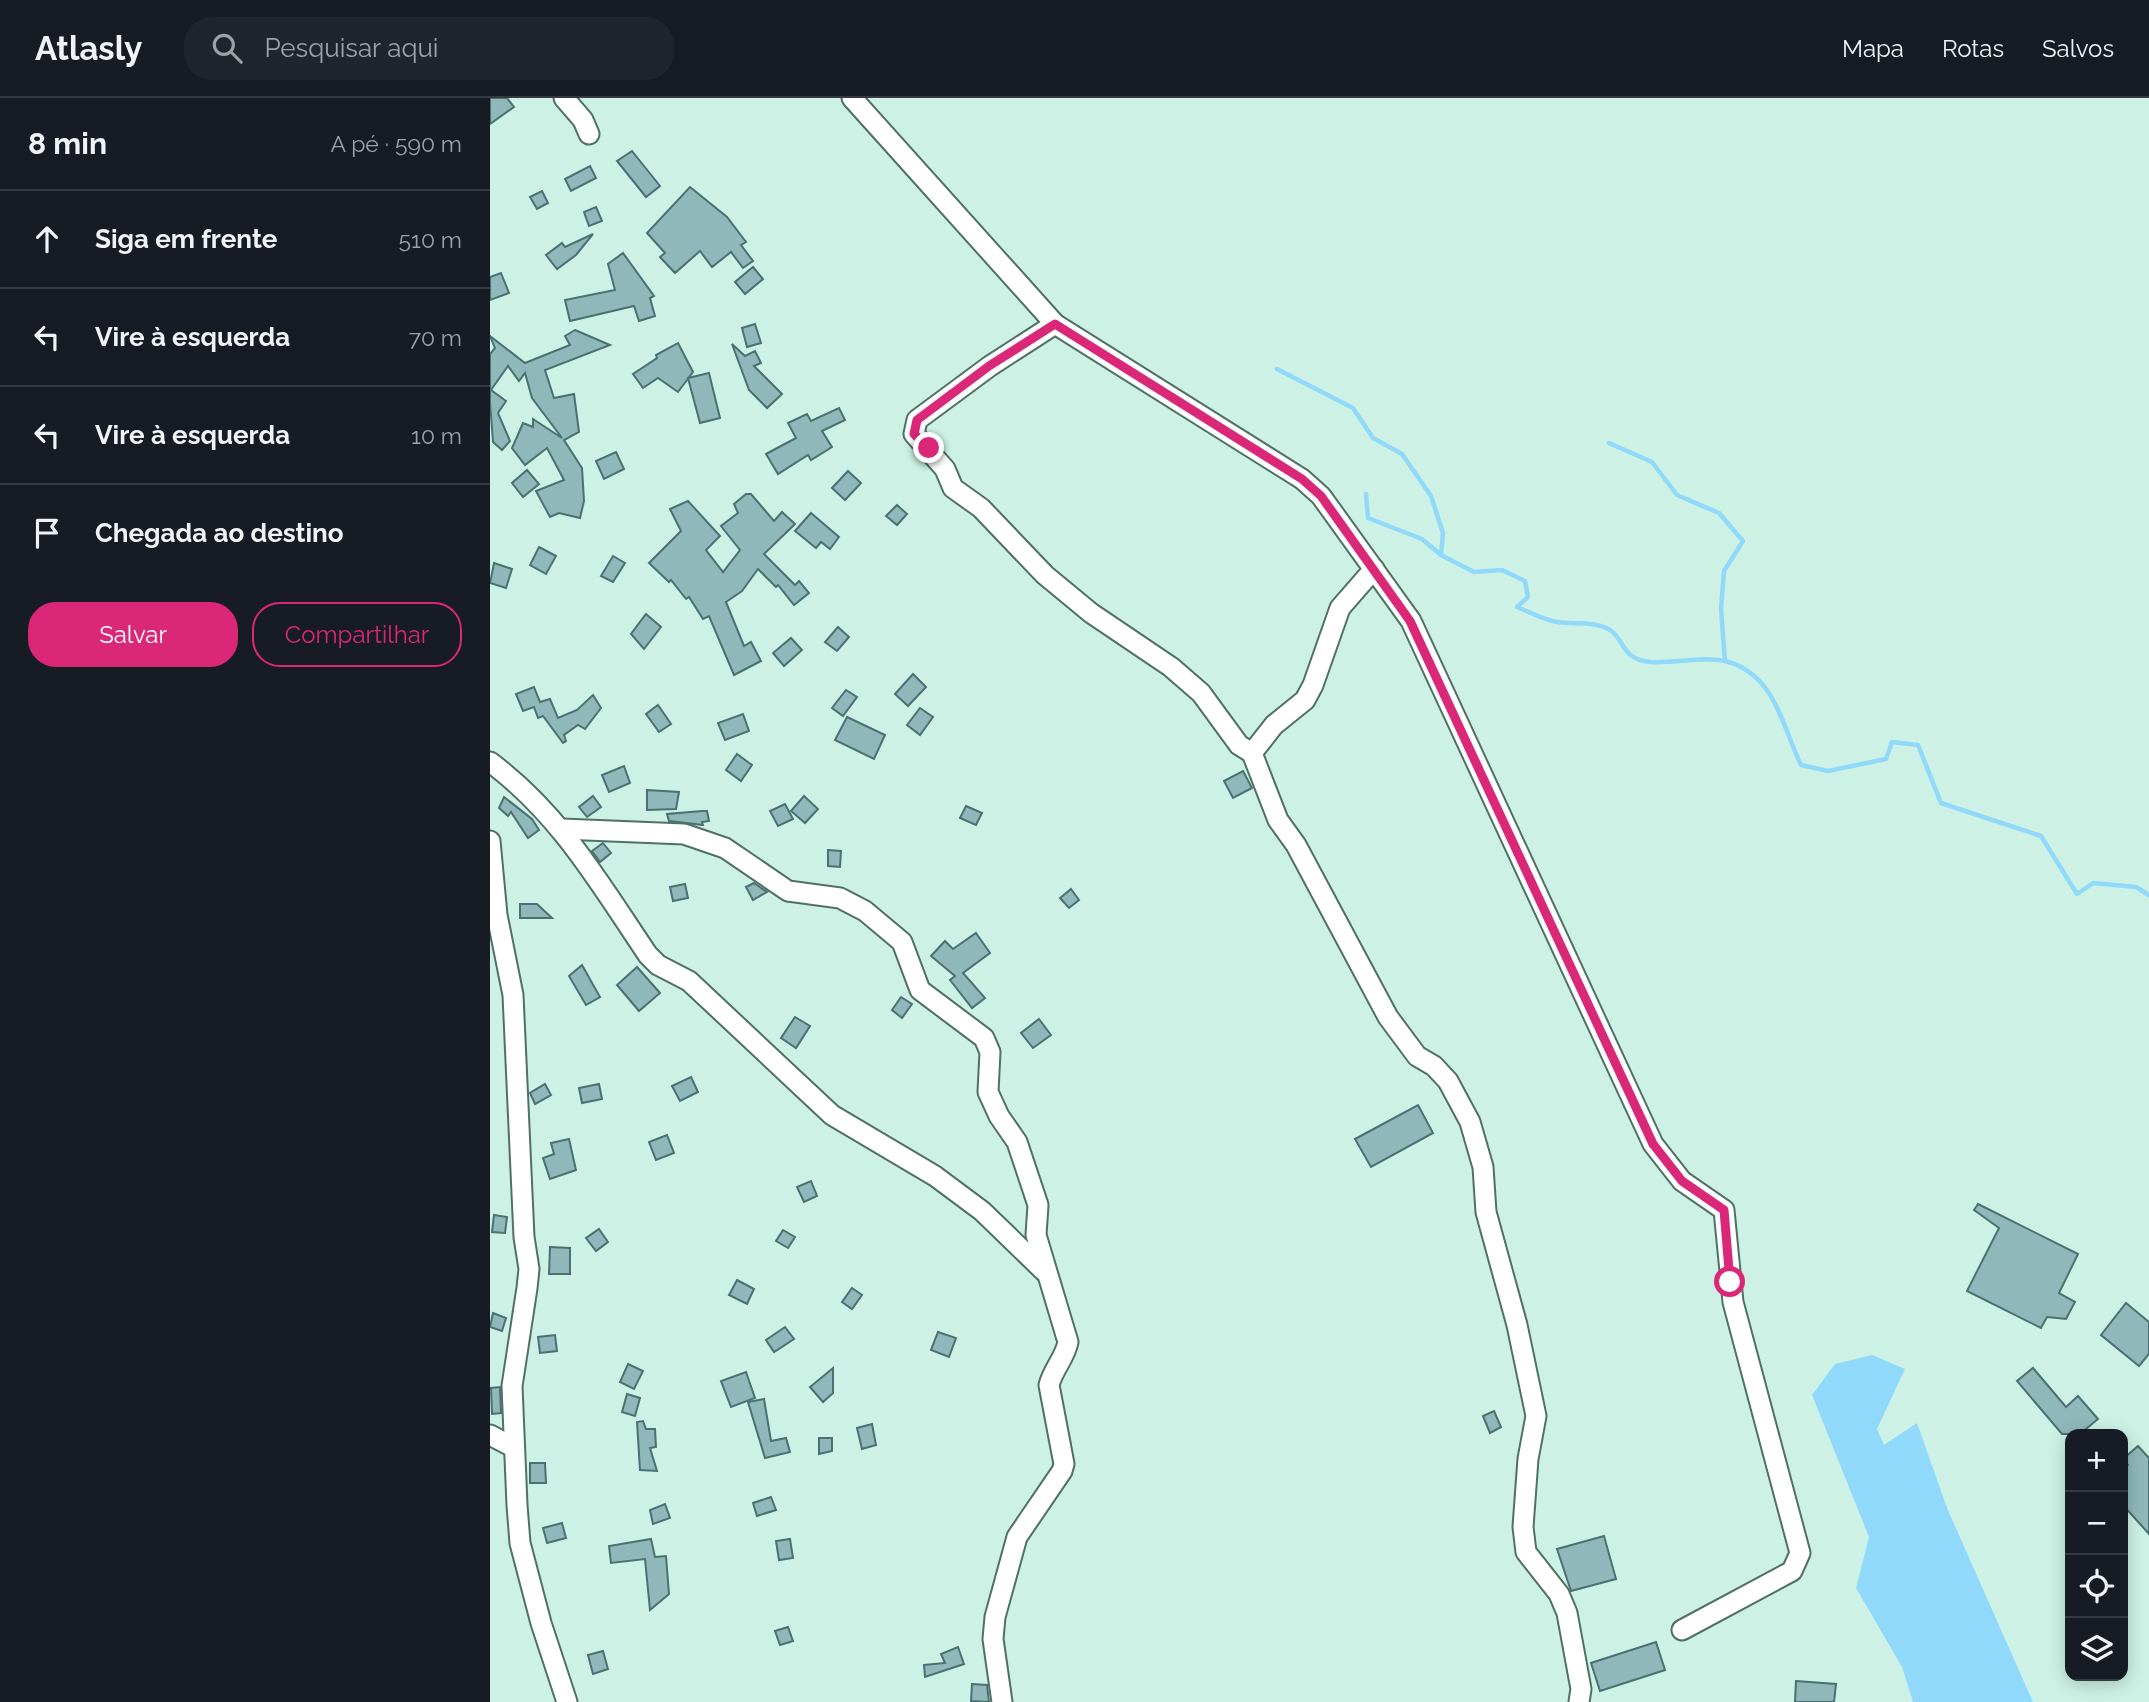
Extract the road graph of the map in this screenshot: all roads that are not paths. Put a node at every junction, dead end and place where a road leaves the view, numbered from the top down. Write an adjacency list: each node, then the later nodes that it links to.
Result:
1 (564, 98): 3 (street)
2 (852, 98): 4 (street)
3 (589, 134)
4 (1055, 324): 5 (street); 6 (street)
5 (1374, 569): 6 (street); 13 (street)
6 (1252, 753): 16 (street)
7 (490, 762): 8 (street)
8 (562, 828): 10 (street); 10 (street)
9 (490, 841): 12 (street)
10 (1045, 1272): 15 (street)
11 (490, 1435): 12 (street)
12 (513, 1447): 14 (street)
13 (1682, 1630)
14 (567, 1702)
15 (1002, 1702)
16 (1579, 1702)

